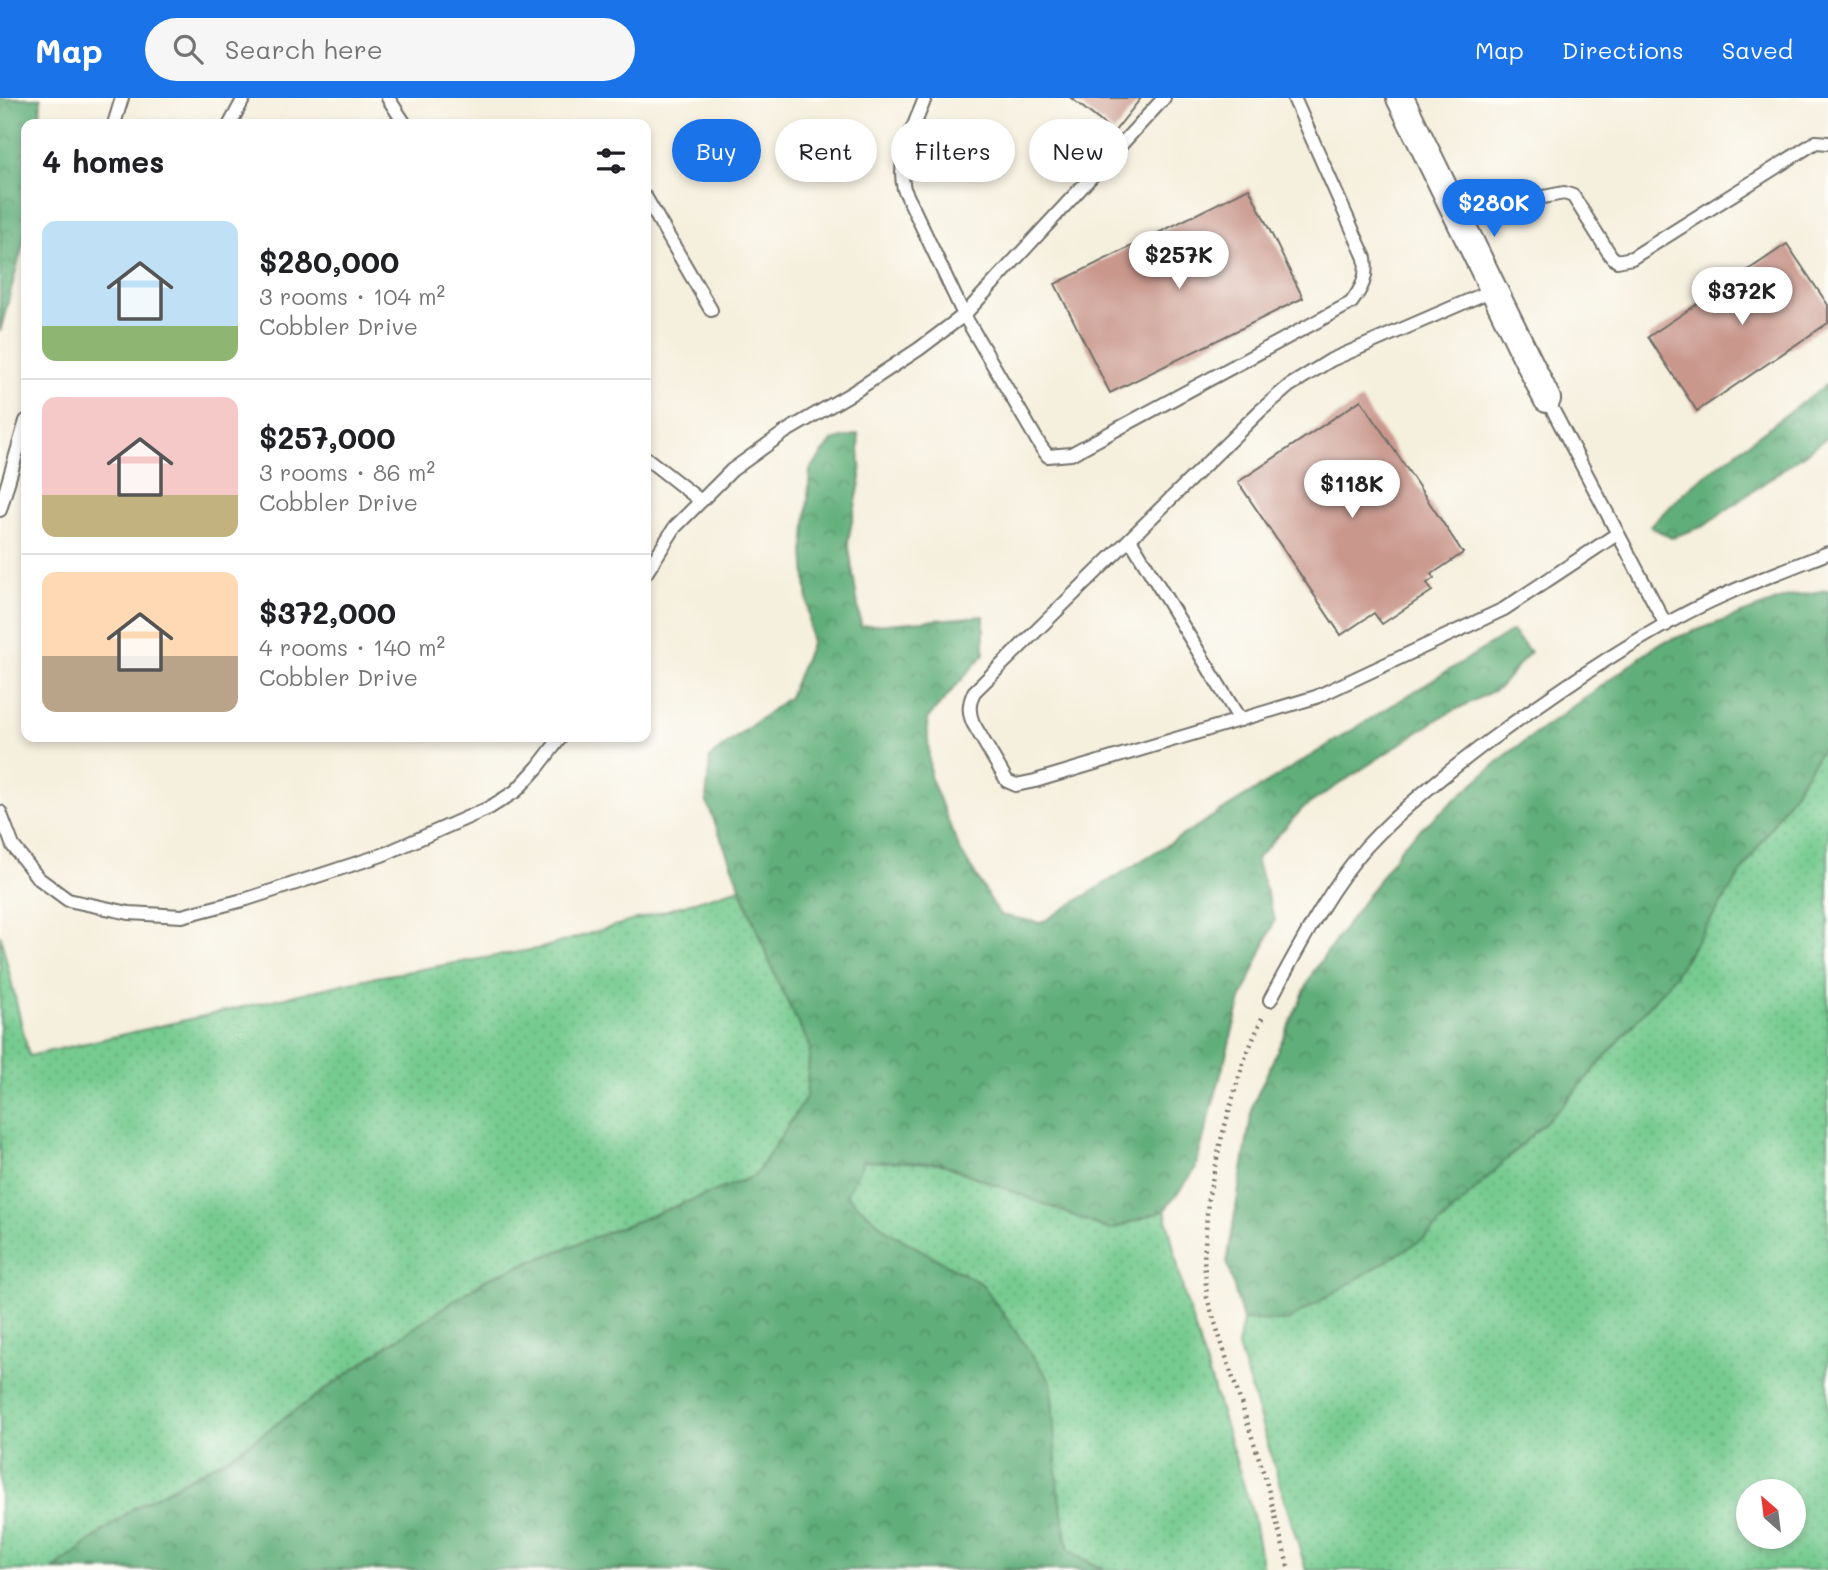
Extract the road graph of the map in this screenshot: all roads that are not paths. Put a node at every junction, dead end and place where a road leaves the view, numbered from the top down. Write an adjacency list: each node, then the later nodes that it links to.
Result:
1 (122, 98): 8 (lane)
2 (244, 98): 9 (lane)
3 (388, 98): 10 (lane)
4 (925, 98): 16 (lane)
5 (1164, 98): 16 (lane)
6 (1294, 98): 16 (lane)
7 (1400, 98): 13 (street)
8 (116, 119)
9 (233, 119)
10 (402, 119)
11 (1828, 143): 13 (lane)
12 (651, 207): 15 (lane)
13 (1456, 214): 14 (street)
14 (1493, 290): 17 (street); 23 (lane)
15 (710, 310)
16 (964, 316): 20 (lane)
17 (1547, 400): 22 (lane)
18 (21, 438): 21 (lane)
19 (651, 462): 20 (lane)
20 (701, 501): 25 (lane)
21 (0, 510)
22 (1617, 534): 26 (lane); 27 (lane)
23 (1130, 539): 27 (lane); 27 (lane)
24 (1828, 553): 26 (lane)
25 (651, 565)
26 (1666, 625): 30 (lane)
27 (1240, 720)
28 (558, 742): 29 (lane)
29 (0, 812)
30 (1270, 1000)

